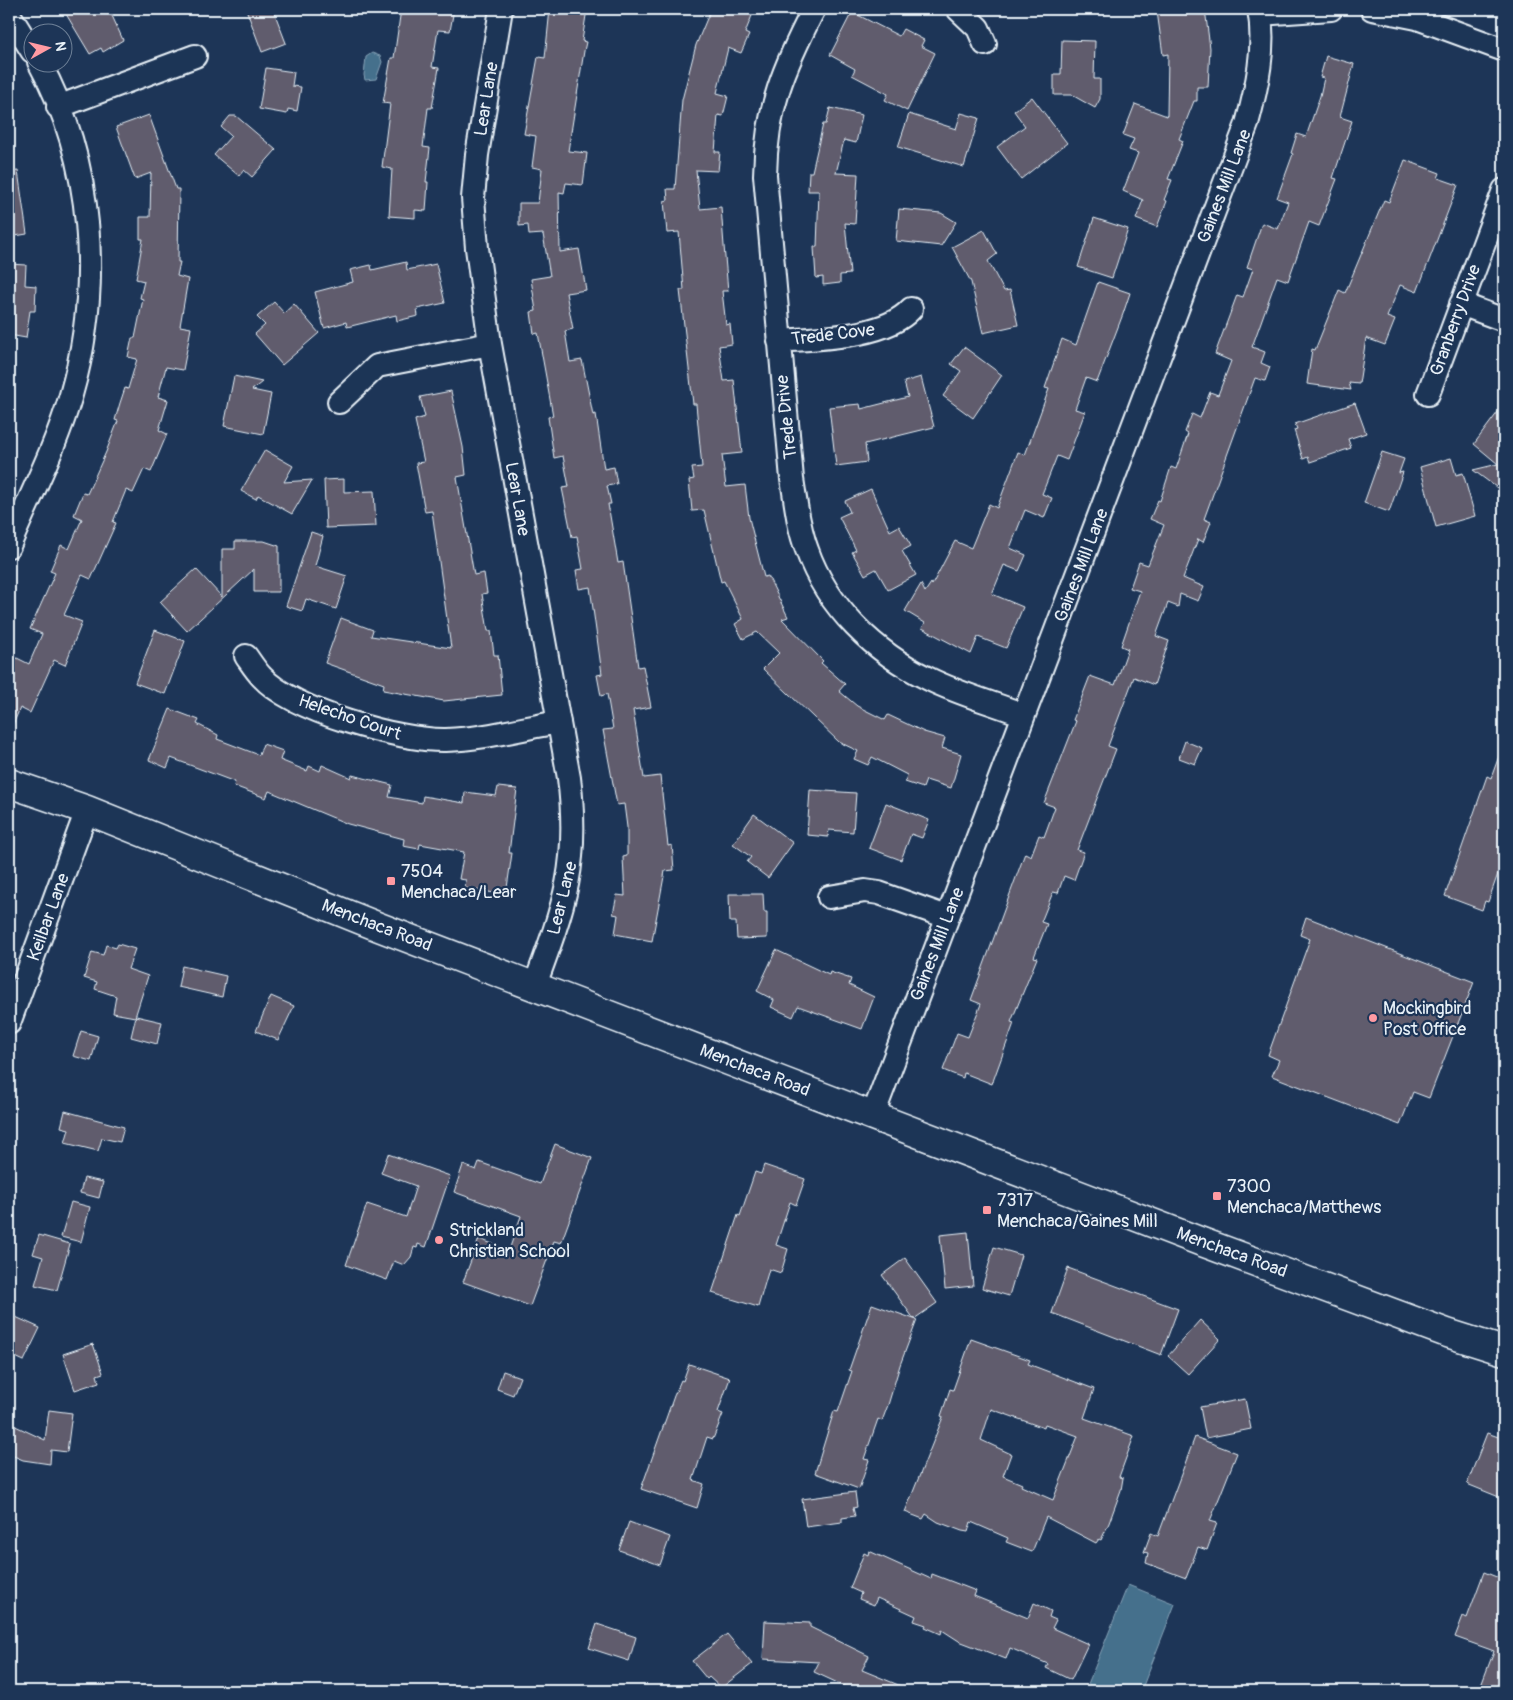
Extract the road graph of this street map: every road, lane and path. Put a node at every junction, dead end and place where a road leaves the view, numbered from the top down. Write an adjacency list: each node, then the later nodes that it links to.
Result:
1 (501, 9): 19 (street, Lear Lane)
2 (814, 9): 18 (street, Trede Drive)
3 (958, 9): 9 (street)
4 (1331, 9): 6 (street)
5 (1372, 9): 10 (street)
6 (1260, 12): 24 (street, Gaines Mill Lane)
7 (9, 14): 8 (street)
8 (22, 35)
9 (986, 44)
10 (1504, 50)
11 (195, 56): 13 (street)
12 (43, 72): 13 (street)
13 (58, 107): 22 (street)
14 (1504, 190): 15 (street, Granberry Drive)
15 (1461, 304): 17 (street); 20 (street, Granberry Drive)
16 (911, 309): 18 (street, Trede Cove)
17 (1504, 320)
18 (779, 341): 24 (street, Trede Drive)
19 (490, 344): 21 (street); 25 (street, Lear Lane)
20 (1428, 394)
21 (339, 402)
22 (9, 546)
23 (246, 656): 25 (street, Helecho Court)
24 (1024, 715): 29 (street, Gaines Mill Lane)
25 (559, 722): 30 (street, Lear Lane)
26 (9, 783): 27 (main road, Menchaca Road)
27 (87, 810): 30 (main road, Menchaca Road); 31 (street, Keilbar Lane)
28 (829, 897): 29 (street)
29 (947, 917): 32 (street, Gaines Mill Lane)
30 (536, 985): 32 (main road, Menchaca Road)
31 (9, 1023)
32 (873, 1115): 33 (main road, Menchaca Road)
33 (1504, 1351)

